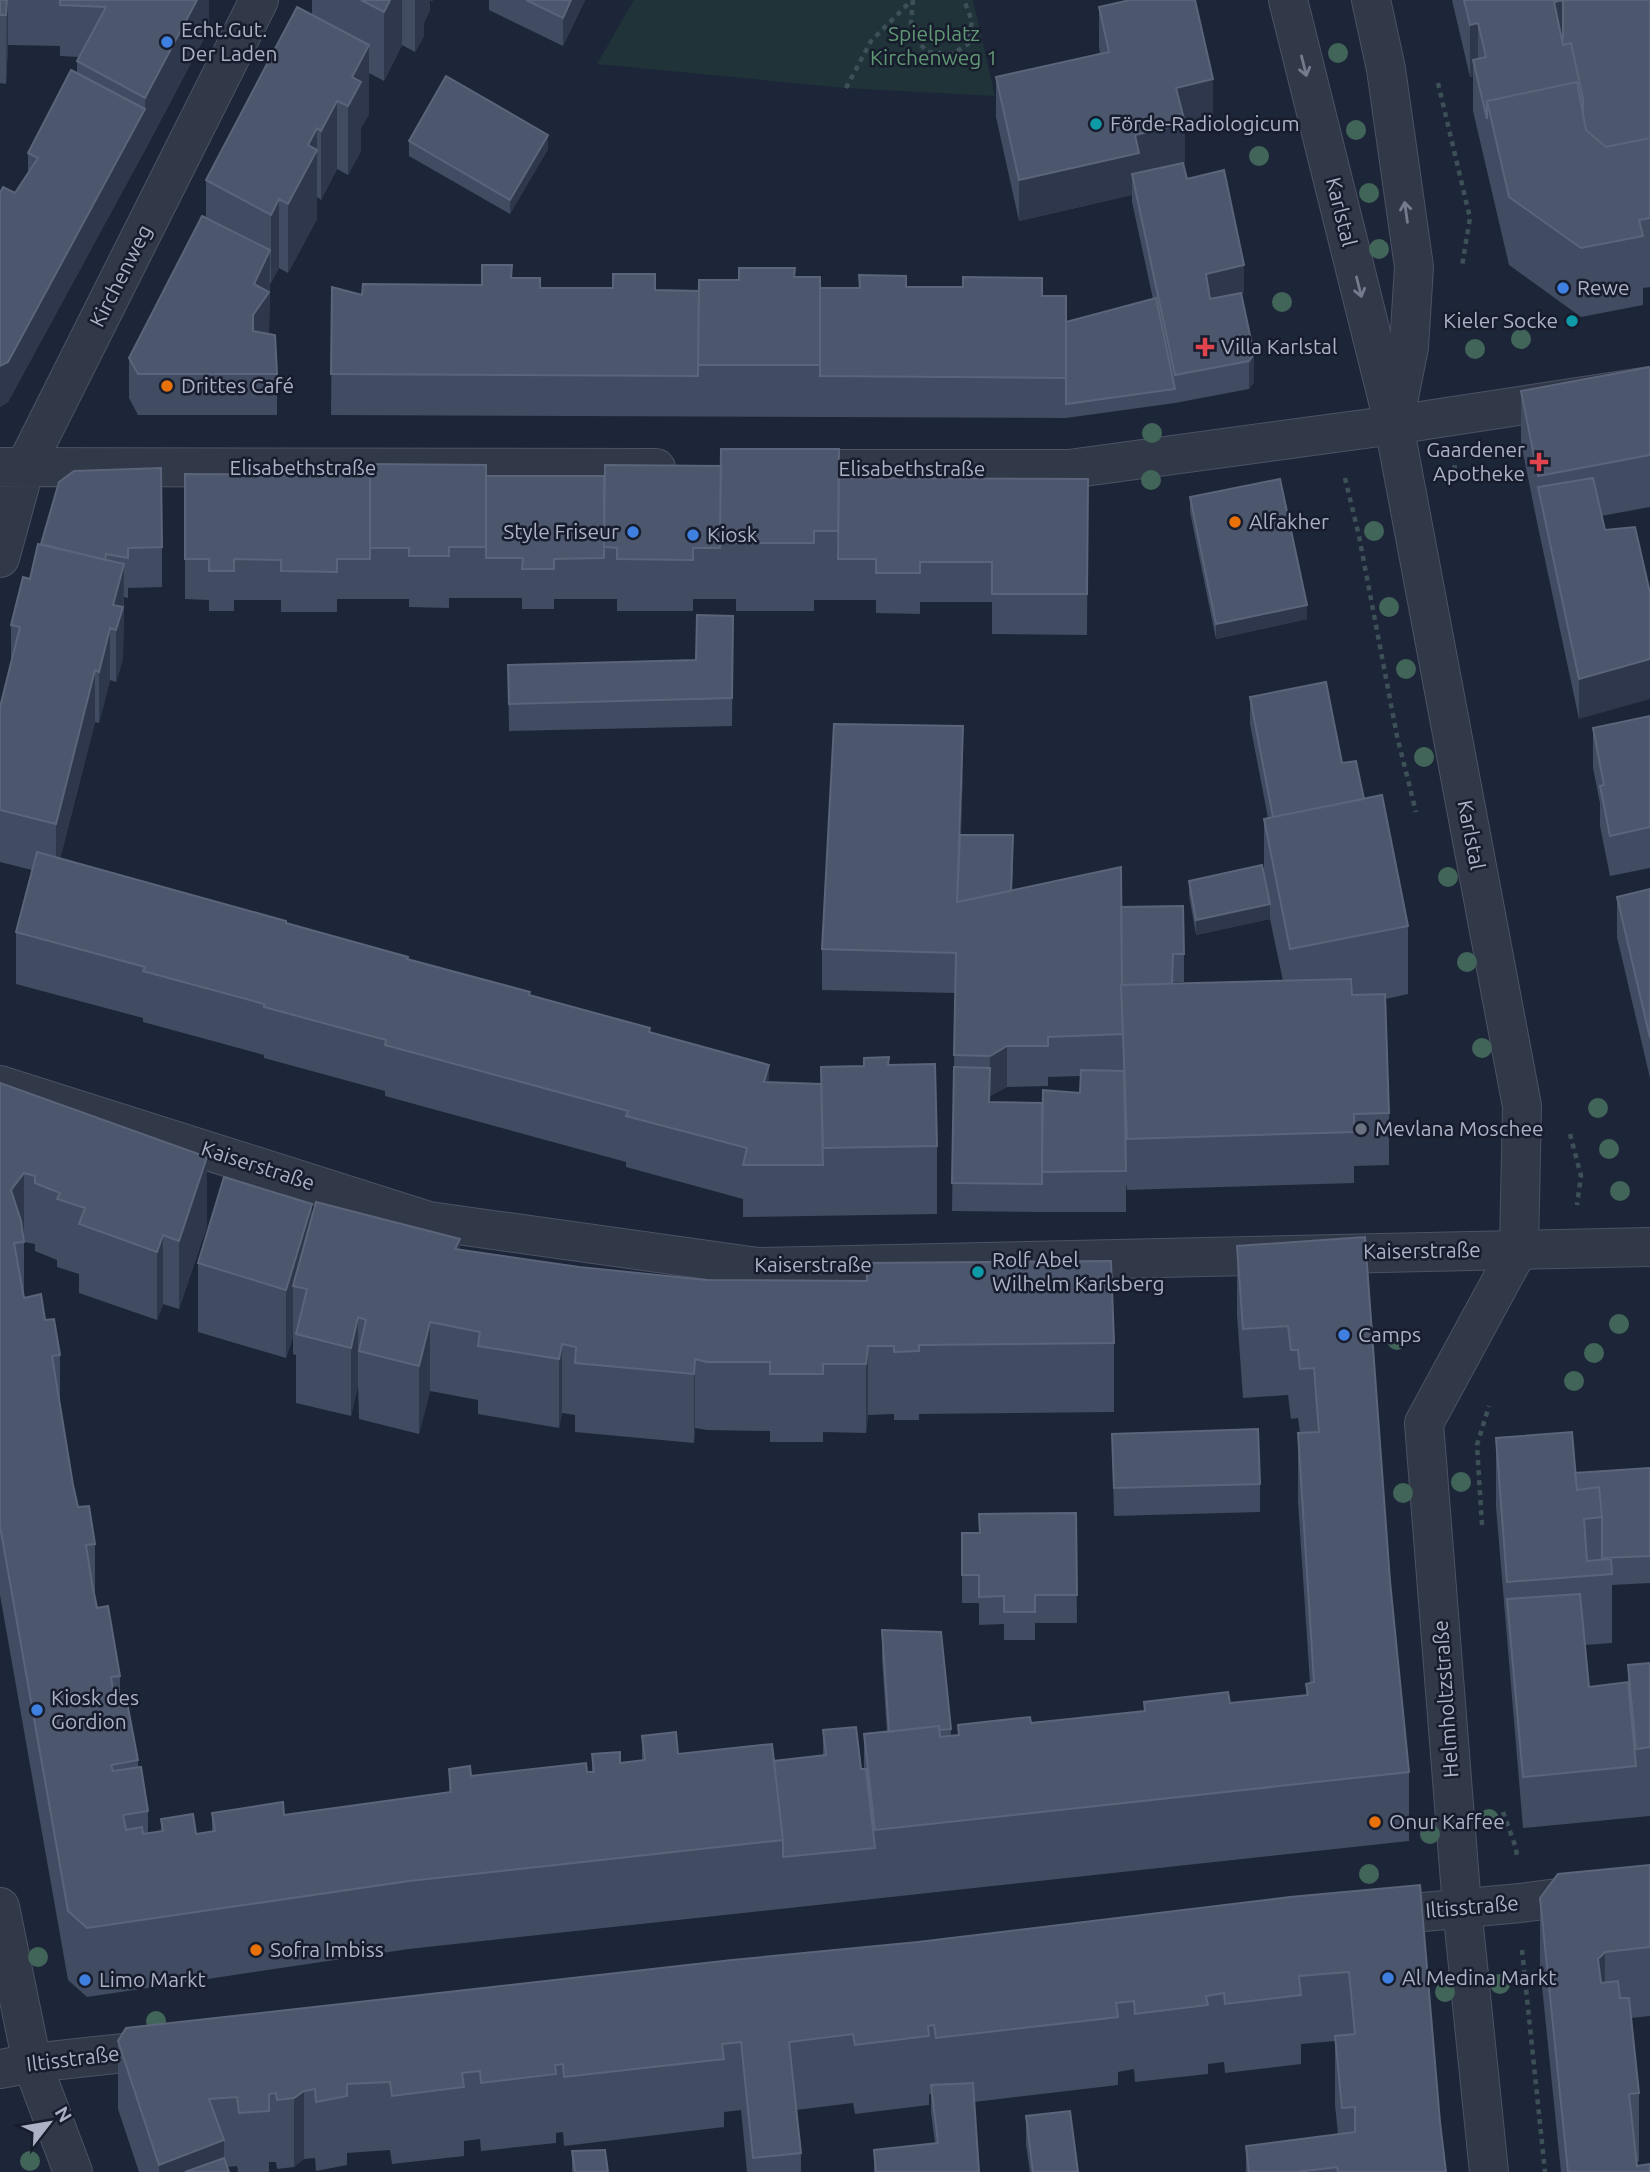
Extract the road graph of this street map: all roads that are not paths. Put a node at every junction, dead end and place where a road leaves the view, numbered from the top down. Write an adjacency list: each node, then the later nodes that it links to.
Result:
1 (259, 0): 6 (street, Kirchenweg)
2 (1288, 0): 5 (street, Karlstal, one-way to 5)
3 (1371, 0): 5 (street, Karlstal, one-way to 3)
4 (1650, 386): 5 (street, Elisabethstraße)
5 (1394, 425): 8 (street, Elisabethstraße); 12 (street, Karlstal)
6 (12, 467): 7 (street, Elisabethstraße); 9 (street, Kirchenweg)
7 (686, 468)
8 (755, 469)
9 (0, 558)
10 (0, 1085): 12 (street, Kaiserstraße)
11 (1650, 1247): 12 (street, Kaiserstraße)
12 (1519, 1248): 15 (street, Helmholtzstraße)
13 (1650, 1886): 15 (street, Iltisstraße)
14 (0, 1907): 18 (street)
15 (1462, 1907): 16 (street, Iltisstraße); 20 (street, Helmholtzstraße)
16 (1338, 1921)
17 (199, 2045): 18 (street, Iltisstraße)
18 (16, 2066): 19 (street)
19 (73, 2172)
20 (1489, 2172)

